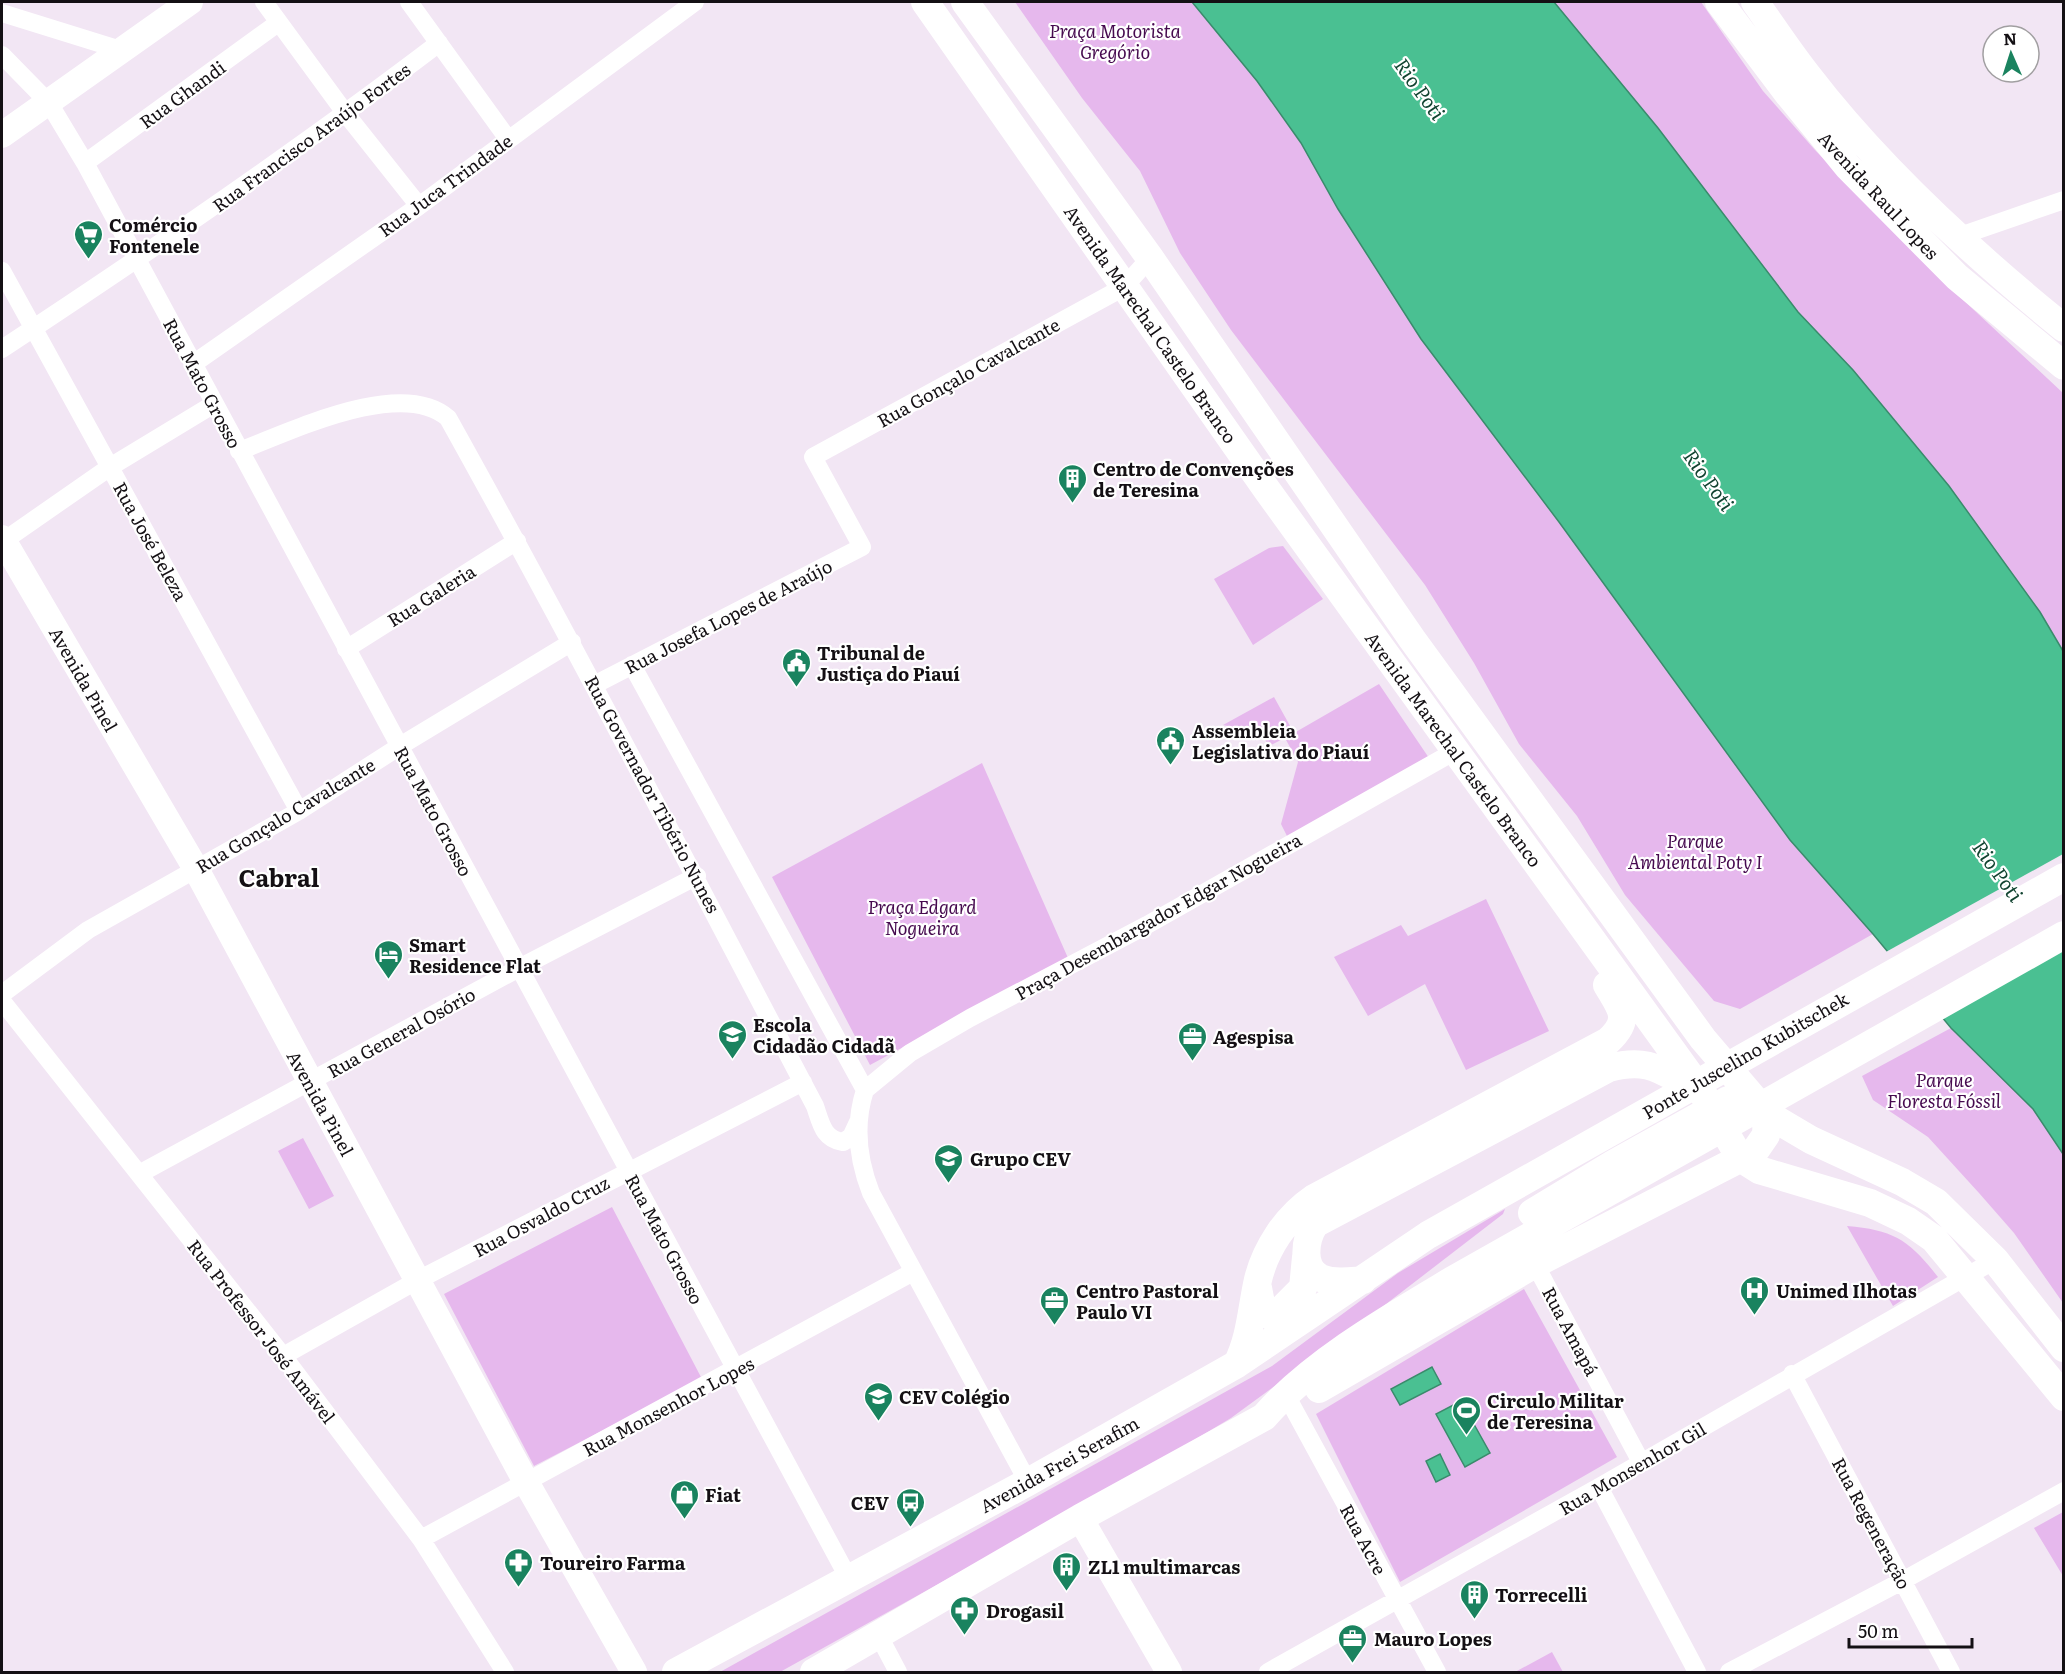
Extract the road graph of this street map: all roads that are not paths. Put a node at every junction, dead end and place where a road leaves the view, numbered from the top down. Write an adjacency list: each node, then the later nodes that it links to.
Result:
1 (190, 2): 12 (street)
2 (264, 2): 10 (street)
3 (409, 2): 11 (street)
4 (695, 2): 17 (street, Rua Juca Trindade)
5 (925, 2): 25 (main road, Avenida Marechal Castelo Branco)
6 (965, 2): 22 (main road, Avenida Marechal Castelo Branco)
7 (1719, 2): 30 (main road, Avenida Raul Lopes)
8 (1755, 2): 21 (main road, Avenida Raul Lopes)
9 (2, 13): 12 (street)
10 (279, 23): 15 (street); 18 (street, Rua Ghandi)
11 (439, 43): 15 (street, Rua Francisco Araújo Fortes); 17 (street)
12 (121, 50): 14 (street)
13 (2, 55): 14 (street, Rua Mato Grosso)
14 (49, 103): 16 (street); 18 (street, Rua Mato Grosso)
15 (346, 114): 20 (street); 23 (street, Rua Francisco Araújo Fortes)
16 (2, 135)
17 (508, 139): 20 (street, Rua Juca Trindade)
18 (84, 163): 23 (street, Rua Mato Grosso)
19 (2064, 200): 21 (street)
20 (419, 206): 29 (street, Rua Juca Trindade)
21 (1960, 236): 27 (main road, Avenida Raul Lopes)
22 (1150, 258): 25 (street, Rua Gonçalo Cavalcante); 37 (main road, Avenida Marechal Castelo Branco)
23 (137, 261): 26 (street, Rua Francisco Araújo Fortes); 29 (street, Rua Mato Grosso)
24 (2, 271): 26 (street, Rua José Beleza)
25 (1124, 287): 36 (street, Rua Gonçalo Cavalcante); 38 (main road, Avenida Marechal Castelo Branco)
26 (33, 328): 28 (street, Rua Francisco Araújo Fortes); 33 (street, Rua José Beleza)
27 (2064, 328)
28 (2, 348)
29 (193, 364): 31 (street, Rua Mato Grosso)
30 (2064, 366)
31 (214, 404): 32 (street, Rua Mato Grosso); 33 (street)
32 (240, 451): 35 (street, Rua Governador Tibério Nunes); 41 (street, Rua Mato Grosso)
33 (110, 467): 34 (street); 47 (street, Rua José Beleza)
34 (2, 540): 48 (street, Avenida Pinel)
35 (516, 541): 40 (street, Rua Governador Tibério Nunes); 41 (street, Rua Galeria)
36 (862, 548): 43 (street, Rua Josefa Lopes de Araújo)
37 (1393, 612): 38 (main road); 39 (main road, Avenida Marechal Castelo Branco)
38 (1368, 630): 42 (main road, Avenida Marechal Castelo Branco)
39 (1412, 639): 42 (main road); 62 (main road, Avenida Marechal Castelo Branco)
40 (572, 642): 44 (street, Rua Governador Tibério Nunes); 45 (street, Rua Gonçalo Cavalcante)
41 (346, 649): 45 (street, Rua Mato Grosso)
42 (1388, 658): 46 (main road, Avenida Marechal Castelo Branco)
43 (632, 665): 44 (street, Rua Josefa Lopes de Araújo); 60 (street)
44 (594, 685): 49 (street, Rua Governador Tibério Nunes)
45 (400, 746): 47 (street, Rua Gonçalo Cavalcante); 54 (street, Rua Mato Grosso)
46 (1457, 750): 51 (main road, Avenida Marechal Castelo Branco); 60 (street, Praça Desembargador Edgar Nogueira)
47 (299, 811): 48 (street, Rua Gonçalo Cavalcante)
48 (196, 869): 55 (street, Rua Gonçalo Cavalcante); 58 (street, Avenida Pinel)
49 (697, 876): 54 (street, Rua General Osório); 59 (street, Rua Governador Tibério Nunes)
50 (2064, 877): 67 (main road, Ponte Juscelino Kubitschek)
51 (1570, 912): 57 (main road); 61 (main road, Avenida Marechal Castelo Branco)
52 (2064, 915): 72 (main road, Ponte Juscelino Kubitschek)
53 (2064, 935): 72 (main road)
54 (519, 968): 58 (street, Rua General Osório); 65 (street, Rua Mato Grosso)
55 (2, 994)
56 (2, 1001): 66 (street, Rua Professor José Amável)
57 (1573, 1074): 61 (main road); 68 (main road); 73 (main road)
58 (309, 1082): 66 (street, Rua General Osório); 75 (street, Avenida Pinel)
59 (803, 1082): 63 (street, Rua Governador Tibério Nunes); 65 (street, Rua Osvaldo Cruz)
60 (865, 1090): 63 (street)
61 (1702, 1092): 64 (main road, Avenida Marechal Castelo Branco)
62 (1767, 1114): 64 (main road); 69 (main road, Avenida Marechal Castelo Branco)
63 (858, 1122): 71 (street)
64 (1740, 1158): 70 (main road); 74 (main road)
65 (628, 1170): 75 (street, Rua Osvaldo Cruz); 81 (street, Rua Mato Grosso)
66 (139, 1174): 79 (street, Rua Professor José Amável)
67 (1428, 1235): 76 (main road, Avenida Frei Serafim)
68 (1306, 1257): 76 (main road); 77 (main road)
69 (1995, 1260): 74 (street, Rua Monsenhor Gil); 78 (main road, Avenida Marechal Castelo Branco)
70 (1535, 1264): 84 (main road); 86 (street, Rua Amapá)
71 (914, 1272): 81 (street, Rua Monsenhor Lopes); 88 (street)
72 (1448, 1274): 85 (main road)
73 (1260, 1275): 77 (main road); 77 (main road); 80 (main road)
74 (1967, 1276): 82 (street, Rua Monsenhor Gil); 83 (main road)
75 (418, 1280): 79 (street, Rua Osvaldo Cruz); 87 (street, Avenida Pinel)
76 (1363, 1280): 77 (main road); 80 (main road, Avenida Frei Serafim)
77 (1303, 1288)
78 (2064, 1348)
79 (283, 1356): 92 (street, Rua Professor José Amável)
80 (1237, 1364): 88 (main road, Avenida Frei Serafim)
81 (734, 1370): 87 (street, Rua Monsenhor Lopes); 93 (street, Rua Mato Grosso)
82 (1792, 1374): 86 (street, Rua Monsenhor Gil); 94 (street, Rua Regeneração)
83 (2064, 1397)
84 (1291, 1404): 85 (main road); 95 (street, Rua Acre)
85 (1264, 1417): 91 (main road)
86 (1641, 1462): 89 (street, Rua Monsenhor Gil)
87 (526, 1482): 92 (street, Rua Monsenhor Lopes); 98 (street, Avenida Pinel)
88 (1028, 1482): 93 (main road, Avenida Frei Serafim)
89 (1599, 1487): 95 (street, Rua Monsenhor Gil); 105 (street)
90 (2064, 1491): 94 (street)
91 (1080, 1518): 96 (main road); 102 (street)
92 (421, 1539): 97 (street, Rua Professor José Amável)
93 (849, 1579): 99 (main road, Avenida Frei Serafim)
94 (1904, 1580): 106 (street); 107 (street, Rua Regeneração)
95 (1397, 1602): 103 (street, Rua Monsenhor Gil); 104 (street, Rua Acre)
96 (879, 1636): 100 (main road); 101 (street)
97 (505, 1672)
98 (634, 1672)
99 (676, 1672)
100 (814, 1672)
101 (898, 1672)
102 (1169, 1672)
103 (1268, 1672)
104 (1437, 1672)
105 (1697, 1672)
106 (1729, 1672)
107 (1951, 1672)

